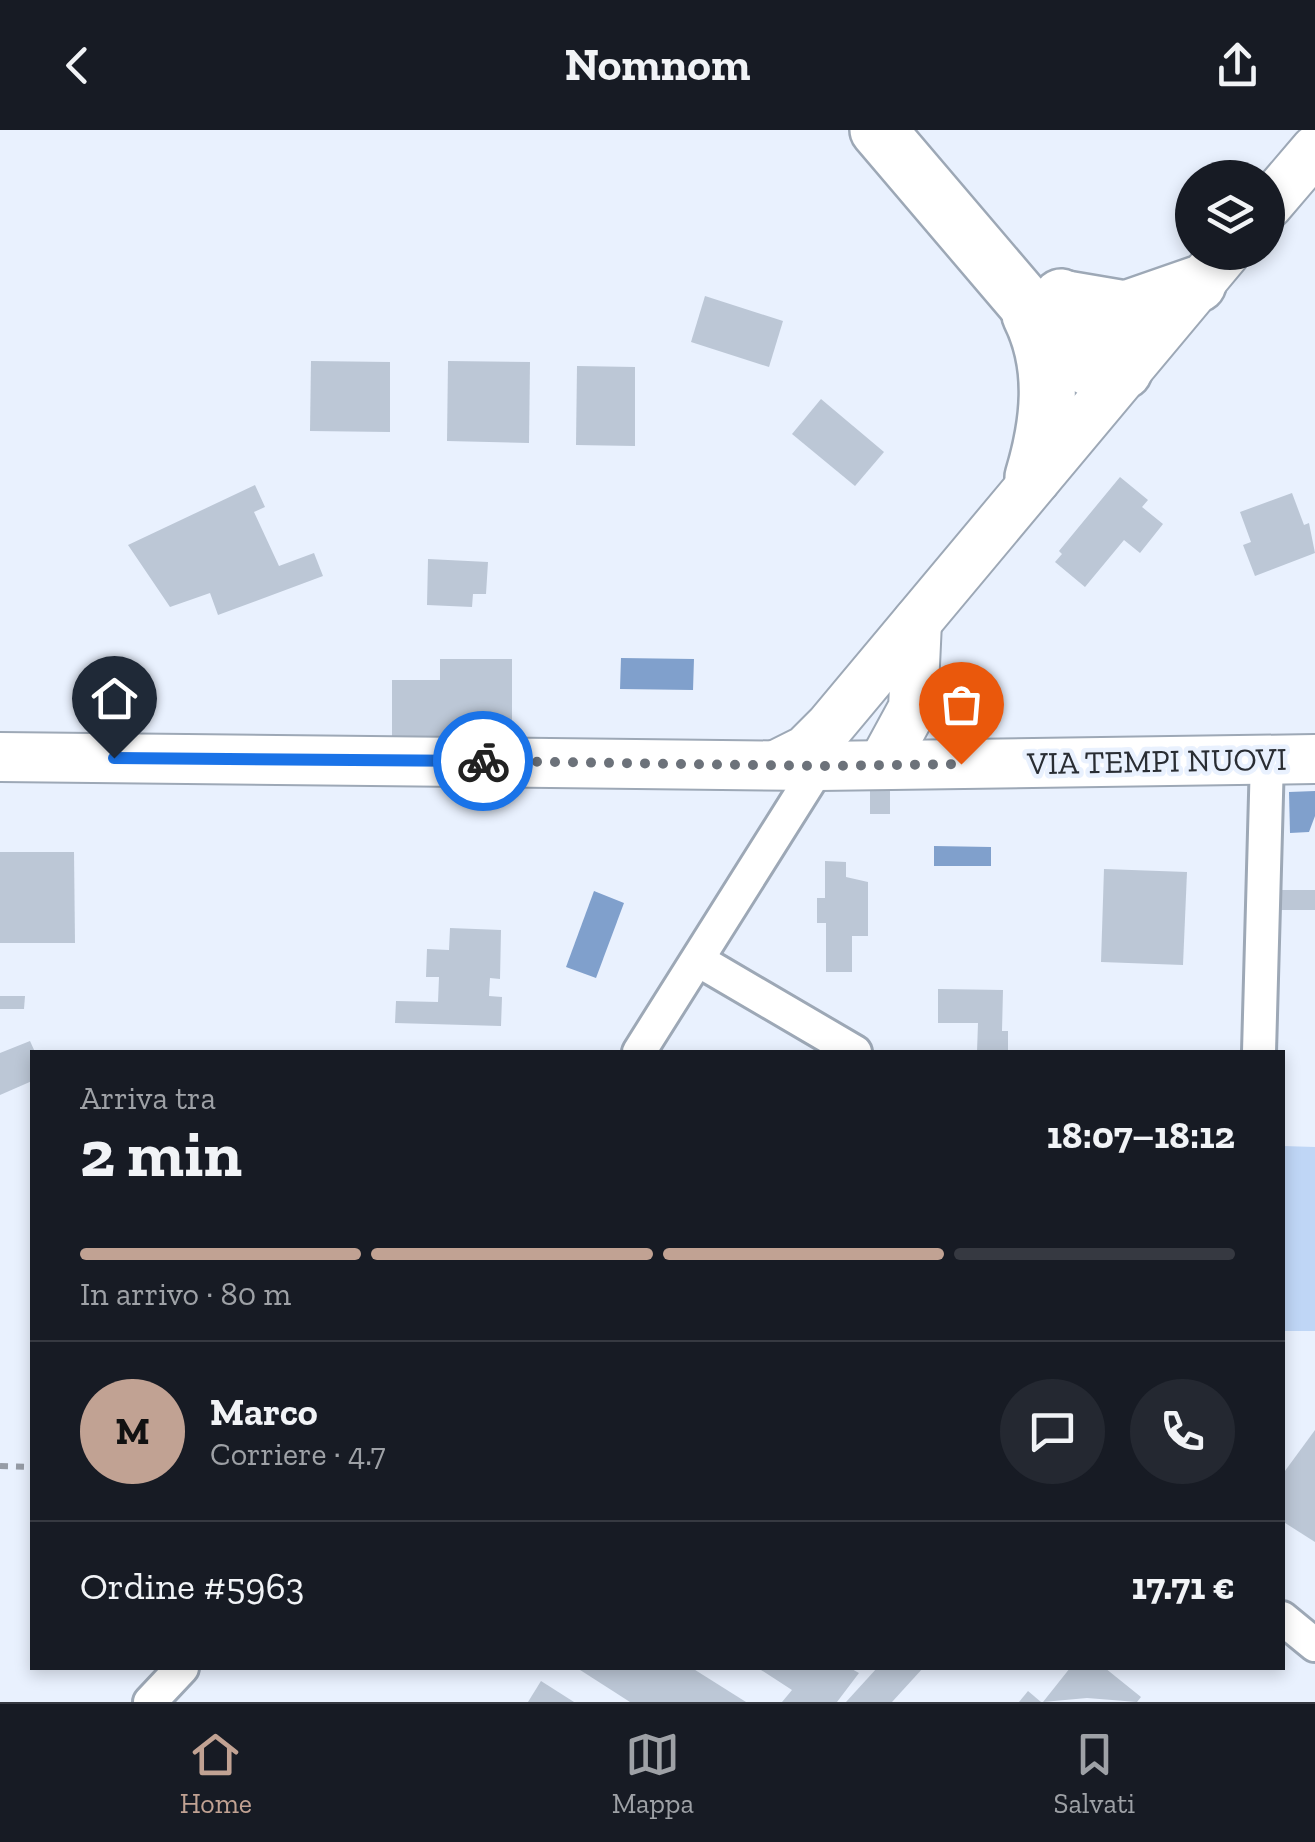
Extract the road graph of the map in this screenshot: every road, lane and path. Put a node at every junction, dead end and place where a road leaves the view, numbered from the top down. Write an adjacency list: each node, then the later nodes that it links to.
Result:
1 (878, 130): 7 (highway)
2 (918, 130): 7 (highway)
3 (1315, 150): 4 (street)
4 (1285, 185)
5 (1208, 270): 7 (highway)
6 (1210, 270): 8 (street)
7 (1041, 298): 8 (highway); 9 (highway)
8 (1124, 371): 9 (street)
9 (1034, 477): 10 (street)
10 (917, 622): 11 (street); 12 (street)
11 (864, 686): 17 (street); 18 (street)
12 (912, 708): 16 (street); 17 (street)
13 (0, 757): 18 (street, VIA TEMPI NUOVI)
14 (1267, 759): 15 (street, VIA TEMPI NUOVI); 16 (street, VIA TEMPI NUOVI); 22 (street)
15 (1315, 759)
16 (961, 764): 17 (street, VIA TEMPI NUOVI)
17 (882, 765): 18 (street, VIA TEMPI NUOVI)
18 (797, 766): 19 (street)
19 (698, 960): 20 (street); 21 (street)
20 (640, 1050)
21 (852, 1050)
22 (1260, 1050)
23 (0, 1466): 24 (path)
24 (30, 1467)
25 (1285, 1620): 26 (street)
26 (1315, 1645)
27 (180, 1670): 28 (street)
28 (150, 1702)

